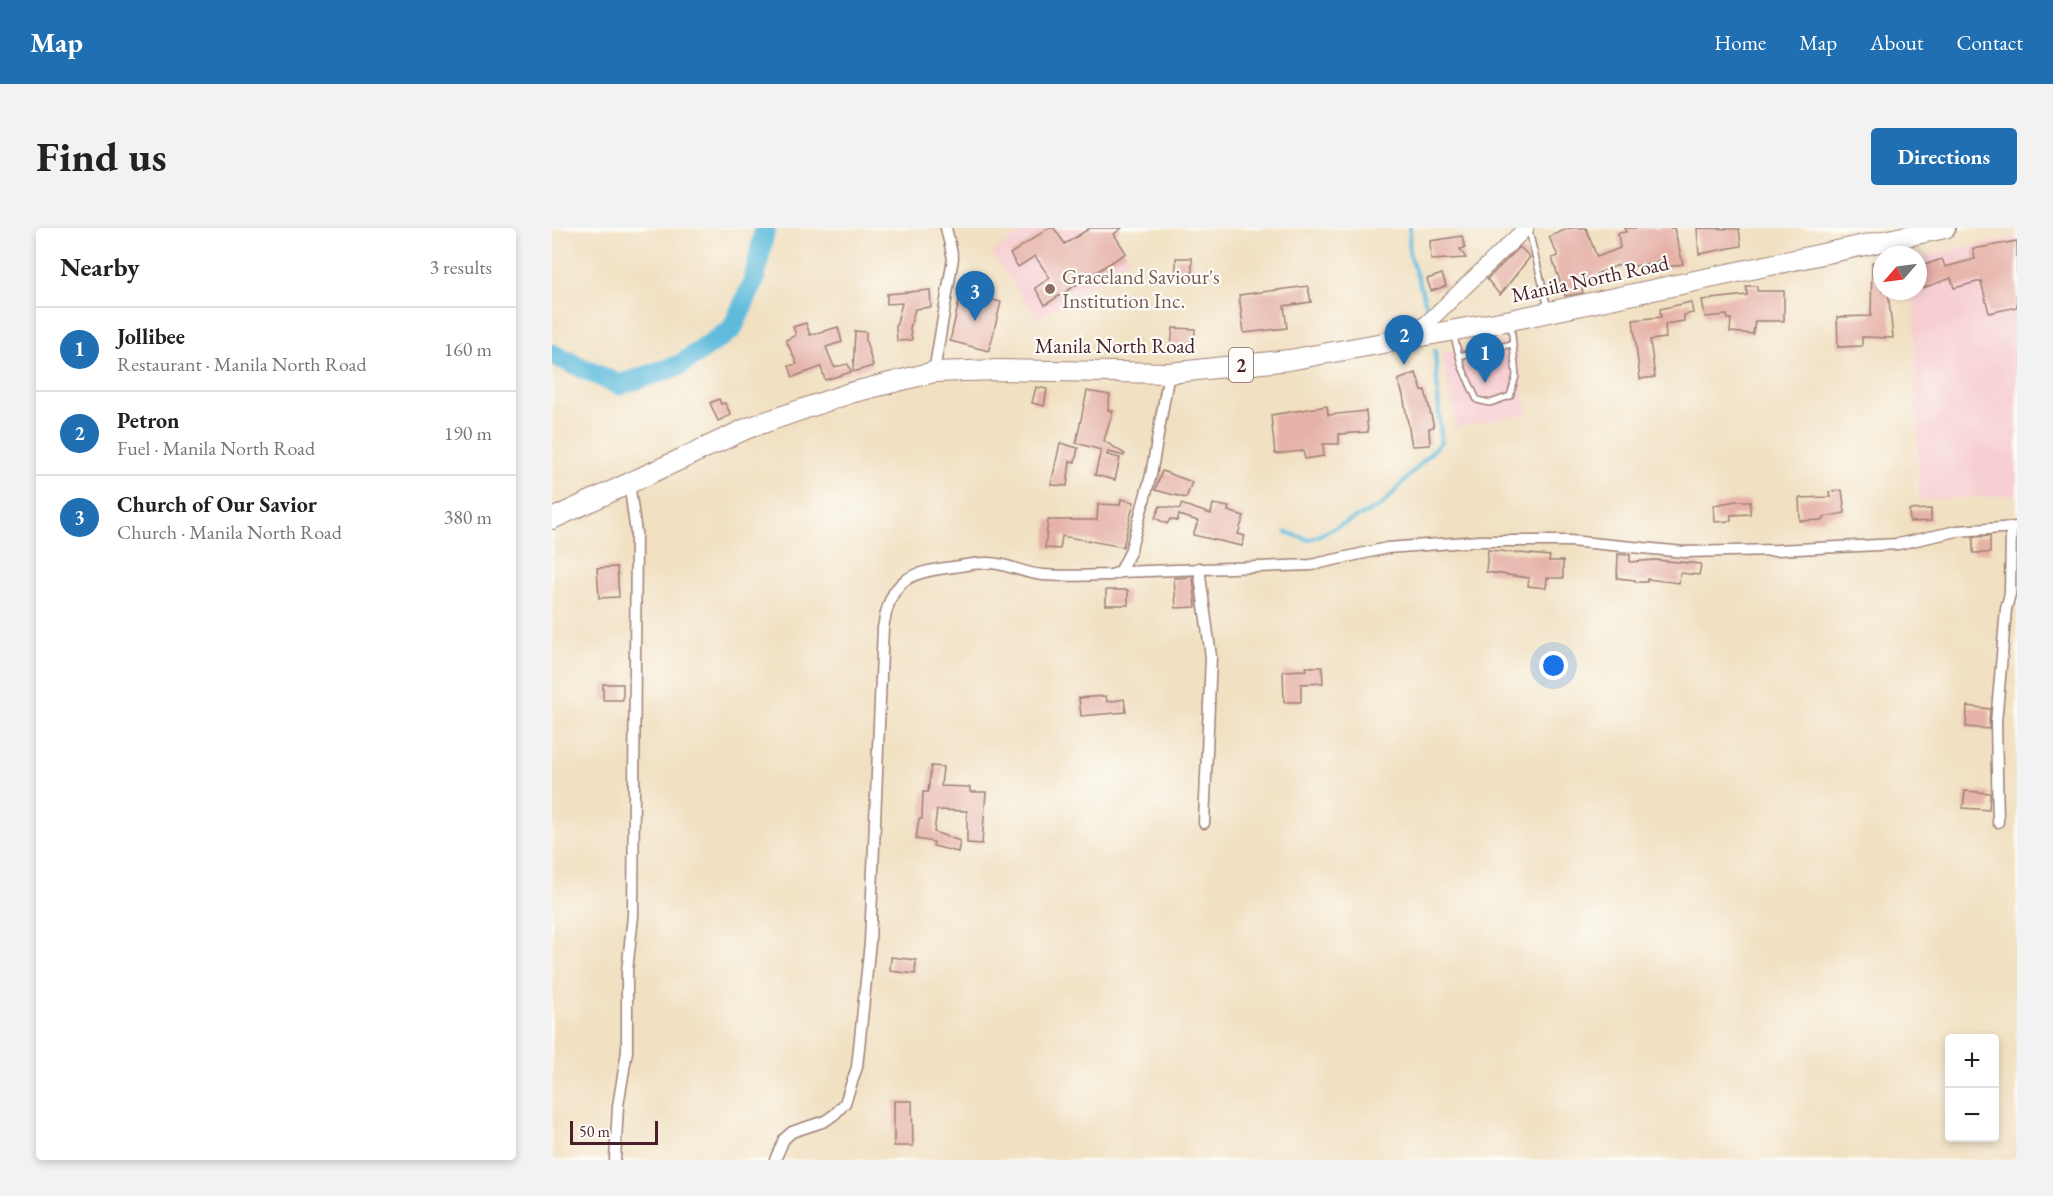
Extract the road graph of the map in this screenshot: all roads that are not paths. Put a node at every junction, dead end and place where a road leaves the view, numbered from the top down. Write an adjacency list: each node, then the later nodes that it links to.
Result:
1 (946, 228): 10 (street)
2 (1945, 228): 4 (highway, Manila North Road / 2)
3 (1529, 229): 4 (lane); 7 (main road)
4 (1549, 312): 5 (highway, Manila North Road / 2)
5 (1511, 320): 6 (highway, Manila North Road / 2); 8 (lane)
6 (1452, 331): 7 (highway, Manila North Road / 2); 9 (lane)
7 (1397, 342): 11 (highway, Manila North Road / 2)
8 (1512, 344): 9 (lane); 9 (lane)
9 (1459, 356)
10 (934, 372): 11 (highway, Manila North Road / 2); 12 (highway, Manila North Road / 2)
11 (1168, 373): 16 (street)
12 (629, 483): 13 (highway, Manila North Road / 2); 19 (street)
13 (552, 519)
14 (2014, 528): 15 (street); 17 (street)
15 (1199, 568): 16 (street); 18 (street)
16 (1120, 572): 20 (street)
17 (1998, 822)
18 (1204, 823)
19 (615, 1160)
20 (775, 1160)

